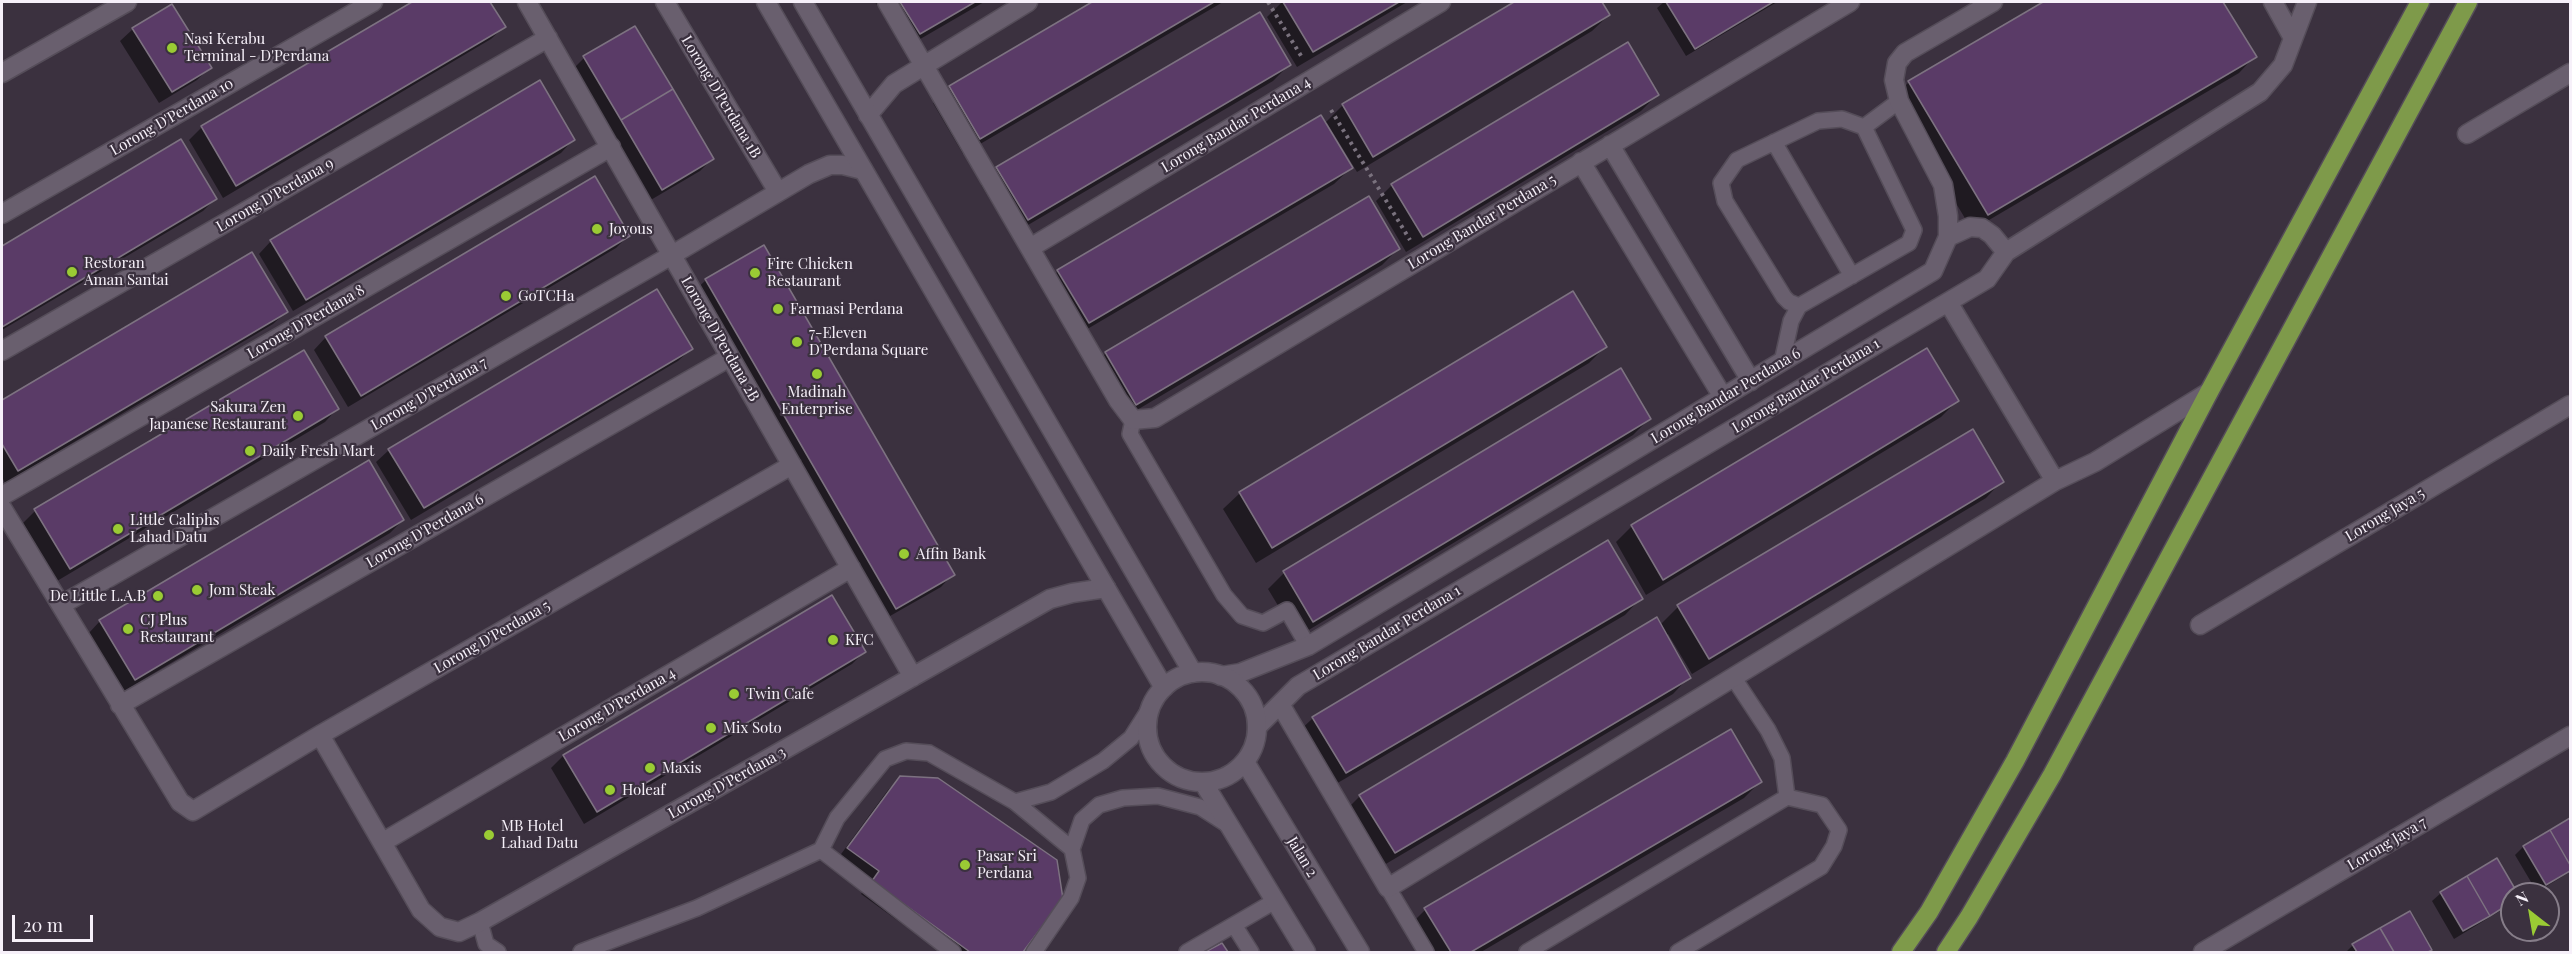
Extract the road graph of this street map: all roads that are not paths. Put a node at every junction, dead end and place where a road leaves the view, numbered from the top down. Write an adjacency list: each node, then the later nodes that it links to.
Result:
1 (127, 2): 20 (street)
2 (373, 2): 31 (street, Lorong D'Perdana 10)
3 (527, 2): 16 (street, Lorong D'Perdana 2B)
4 (665, 2): 30 (street, Lorong D'Perdana 1B)
5 (766, 2): 29 (street)
6 (803, 2): 22 (street)
7 (887, 2): 18 (street)
8 (1028, 2): 18 (street)
9 (1441, 2): 33 (street, Lorong Bandar Perdana 4)
10 (1850, 2): 26 (street, Lorong Bandar Perdana 5)
11 (1992, 2): 21 (street, Lorong Bandar Perdana 6)
12 (2273, 2): 17 (street)
13 (2307, 2): 17 (street, Lorong Bandar Perdana 1)
14 (2420, 2): 43 (highway)
15 (2468, 2): 91 (highway)
16 (548, 38): 27 (street, Lorong D'Perdana 2B); 39 (street, Lorong D'Perdana 9)
17 (2293, 38): 34 (street, Lorong Bandar Perdana 1)
18 (925, 65): 22 (street); 33 (street)
19 (2571, 73): 24 (street)
20 (2, 74)
21 (1899, 101): 23 (lane); 32 (street, Lorong Bandar Perdana 6)
22 (868, 115): 56 (street)
23 (1864, 127): 25 (lane); 36 (lane)
24 (2467, 134)
25 (1774, 142): 36 (lane); 38 (lane)
26 (1610, 146): 28 (street, Lorong Bandar Perdana 5); 42 (street)
27 (610, 147): 35 (street, Lorong D'Perdana 2B); 49 (street, Lorong D'Perdana 8)
28 (1581, 162): 44 (street); 46 (street, Lorong Bandar Perdana 5)
29 (863, 170): 30 (street, Lorong D'Perdana 7); 52 (street)
30 (778, 192): 35 (street, Lorong D'Perdana 7)
31 (2, 214)
32 (1948, 237): 34 (street); 41 (street, Lorong Bandar Perdana 6)
33 (1030, 248): 46 (street)
34 (2006, 252): 37 (street, Lorong Bandar Perdana 1)
35 (672, 255): 40 (street, Lorong D'Perdana 2B); 53 (street, Lorong D'Perdana 7)
36 (1852, 276): 38 (lane)
37 (1948, 302): 48 (street); 61 (street, Lorong Bandar Perdana 1)
38 (1799, 306): 41 (lane)
39 (2, 351)
40 (730, 357): 47 (street, Lorong D'Perdana 2B); 62 (street, Lorong D'Perdana 6)
41 (1782, 362): 42 (street, Lorong Bandar Perdana 6)
42 (1751, 381): 44 (street, Lorong Bandar Perdana 6)
43 (2209, 392): 48 (street); 90 (highway)
44 (1723, 398): 55 (street, Lorong Bandar Perdana 6)
45 (2571, 405): 54 (street, Lorong Jaya 5)
46 (1133, 420): 55 (lane)
47 (792, 465): 51 (street, Lorong D'Perdana 2B); 65 (street, Lorong D'Perdana 5)
48 (2055, 481): 59 (street)
49 (2, 496)
50 (2, 508): 53 (street)
51 (851, 568): 58 (street, Lorong D'Perdana 2B); 72 (street, Lorong D'Perdana 4)
52 (1106, 588): 58 (street, Lorong D'Perdana 3); 60 (street)
53 (61, 605): 62 (street)
54 (2200, 625)
55 (1308, 646): 57 (street, Lorong Bandar Perdana 6)
56 (1193, 673): 57 (street); 60 (street)
57 (1221, 676): 64 (street)
58 (914, 677): 77 (street, Lorong D'Perdana 3)
59 (1733, 677): 69 (lane); 75 (street)
60 (1164, 688): 63 (street)
61 (1280, 704): 64 (street, Lorong Bandar Perdana 1); 75 (street)
62 (120, 705): 65 (street, Lorong D'Perdana 5)
63 (1150, 708): 68 (street); 70 (lane)
64 (1257, 727): 67 (street)
65 (320, 735): 72 (street, Lorong D'Perdana 3)
66 (2571, 736): 92 (street, Lorong Jaya 7)
67 (1245, 762): 68 (street); 86 (street, Jalan 2)
68 (1203, 782): 71 (street)
69 (1787, 797): 88 (lane); 89 (lane)
70 (1015, 802): 73 (lane); 74 (lane)
71 (1230, 827): 73 (lane); 76 (street)
72 (383, 842): 77 (street, Lorong D'Perdana 3)
73 (1071, 849): 82 (lane)
74 (821, 850): 80 (lane); 81 (lane)
75 (1388, 888): 87 (lane)
76 (1275, 901): 78 (lane); 85 (street)
77 (480, 922): 79 (lane)
78 (1234, 925): 83 (lane); 84 (lane)
79 (498, 952)
80 (581, 952)
81 (953, 952)
82 (1034, 952)
83 (1187, 952)
84 (1251, 952)
85 (1306, 952)
86 (1360, 952)
87 (1426, 952)
88 (1527, 952)
89 (1678, 952)
90 (1901, 952)
91 (1946, 952)
92 (2203, 952)

